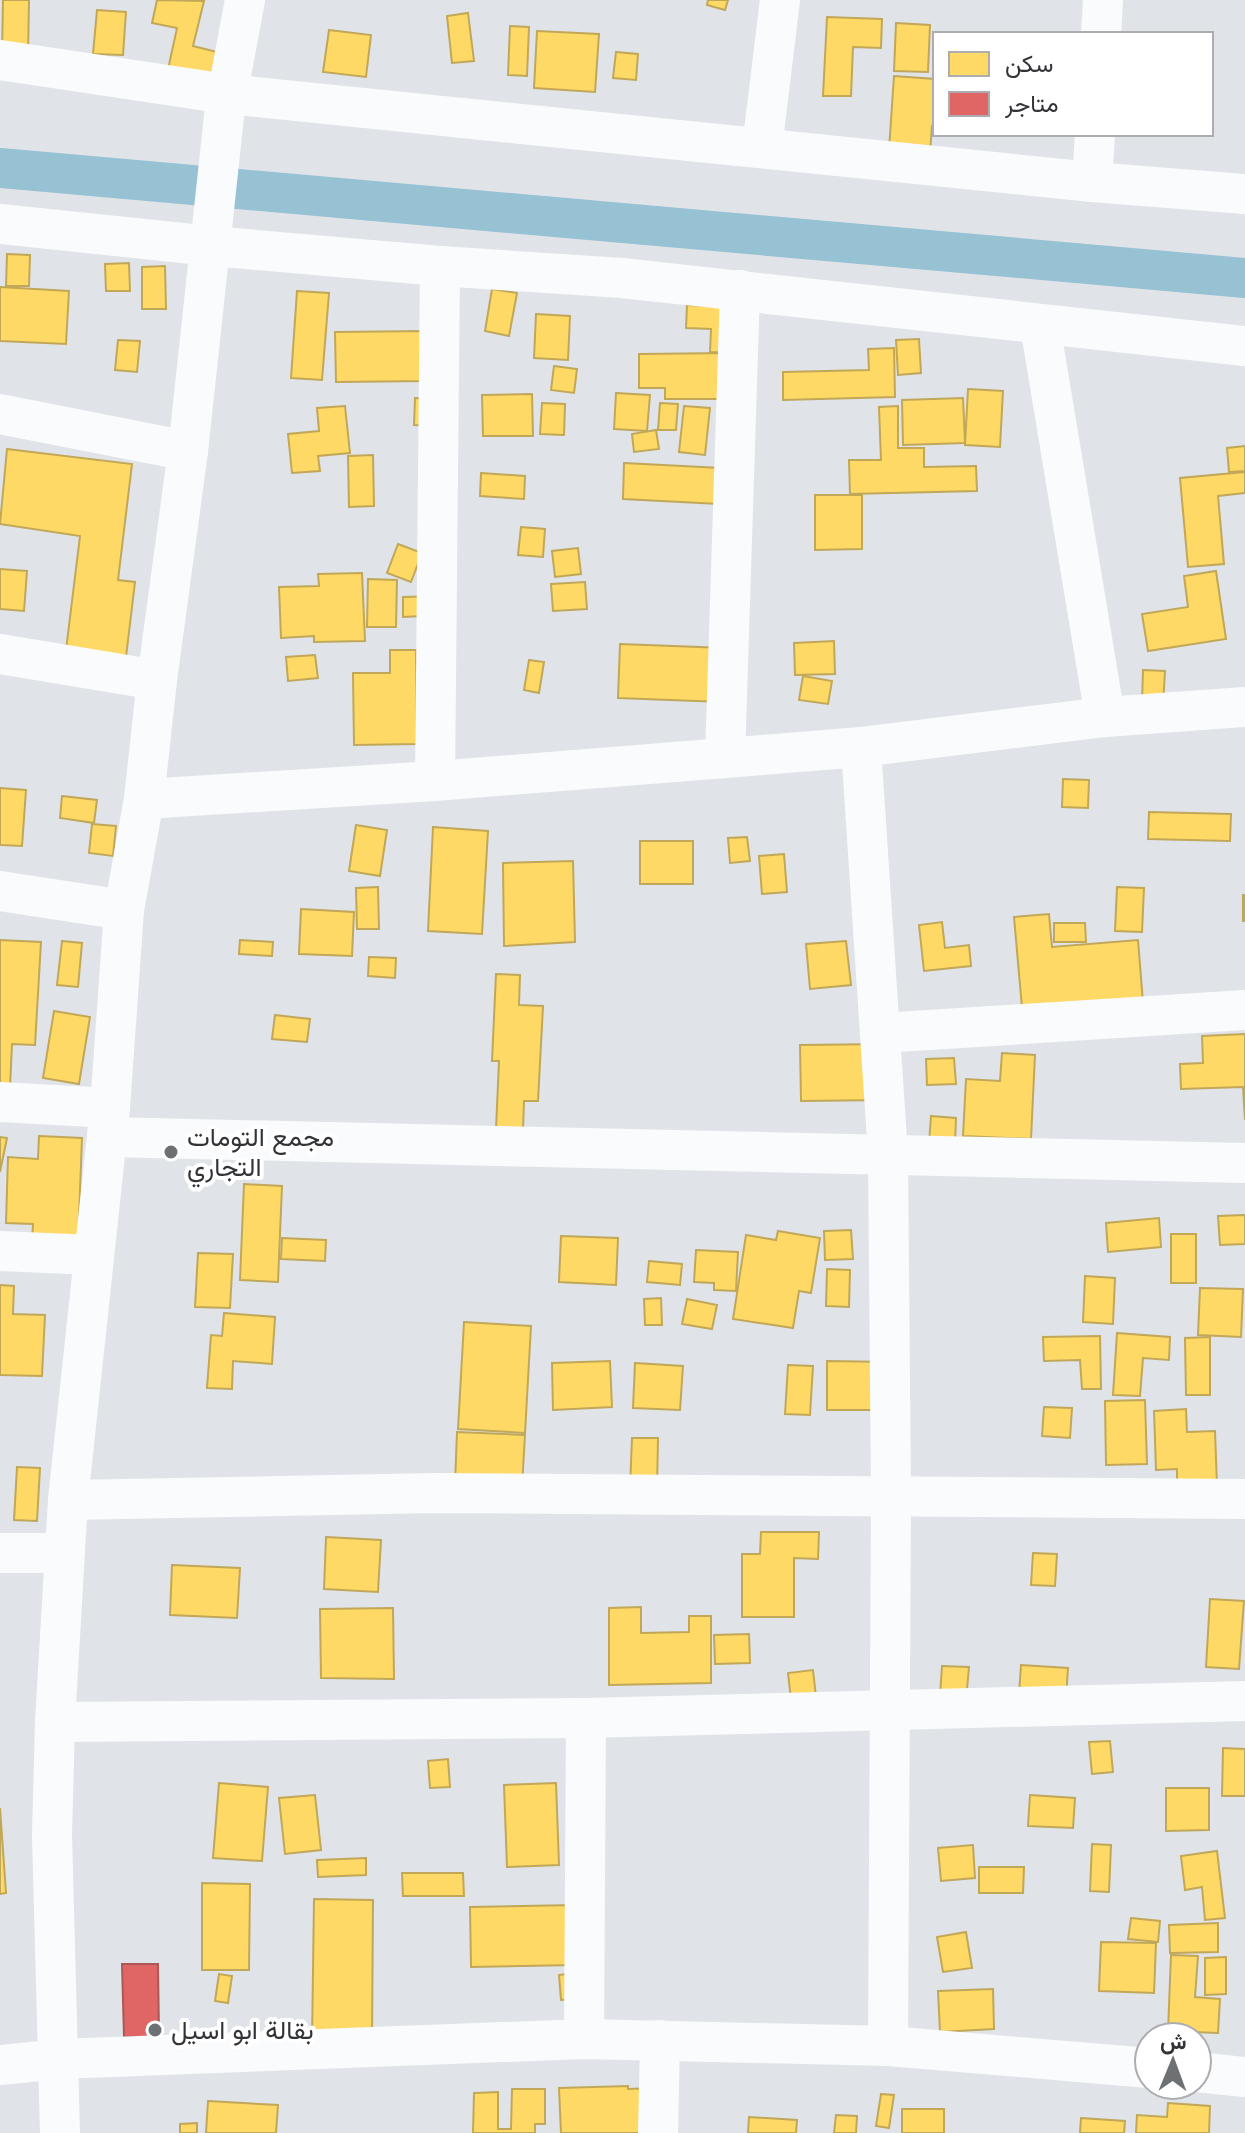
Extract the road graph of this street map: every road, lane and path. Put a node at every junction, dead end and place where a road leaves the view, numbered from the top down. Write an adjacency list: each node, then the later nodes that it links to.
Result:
1 (245, 0): 6 (street)
2 (780, 0): 8 (street)
3 (1103, 0): 4 (street)
4 (1101, 32)
5 (0, 60): 6 (street)
6 (226, 100): 8 (street); 12 (street)
7 (1095, 136): 9 (street)
8 (762, 148): 9 (street)
9 (1092, 182): 10 (street)
10 (1245, 194)
11 (0, 224): 12 (street)
12 (212, 237): 13 (street); 18 (street)
13 (440, 266): 14 (street); 25 (street)
14 (740, 290): 15 (street); 24 (street)
15 (1040, 325): 16 (street); 22 (street)
16 (1245, 346)
17 (0, 414): 18 (street)
18 (188, 451): 20 (street)
19 (0, 654): 20 (street)
20 (157, 680): 26 (street)
21 (1245, 707): 22 (street)
22 (1105, 717): 23 (street)
23 (861, 747): 24 (street); 30 (street)
24 (725, 758): 25 (street)
25 (435, 781): 26 (street)
26 (144, 799): 28 (street)
27 (0, 891): 28 (street)
28 (124, 910): 32 (street)
29 (1245, 1010): 30 (street)
30 (881, 1033): 33 (street)
31 (0, 1102): 32 (street)
32 (108, 1122): 33 (street); 36 (street)
33 (888, 1155): 34 (street); 37 (street)
34 (1245, 1163)
35 (0, 1251): 36 (street)
36 (94, 1255): 39 (street)
37 (891, 1497): 38 (street); 39 (street); 43 (street)
38 (1245, 1499)
39 (68, 1500): 41 (street)
40 (0, 1553): 41 (street)
41 (64, 1553): 45 (street)
42 (1245, 1701): 43 (street)
43 (889, 1711): 44 (street); 48 (street)
44 (586, 1718): 45 (street); 46 (street)
45 (55, 1722): 49 (street)
46 (584, 2039): 47 (street); 49 (street)
47 (660, 2040): 48 (street); 55 (street)
48 (888, 2046): 51 (street)
49 (60, 2059): 50 (street); 54 (street)
50 (0, 2065)
51 (1133, 2067)
52 (1213, 2074): 53 (street)
53 (1245, 2077)
54 (60, 2133)
55 (658, 2133)

